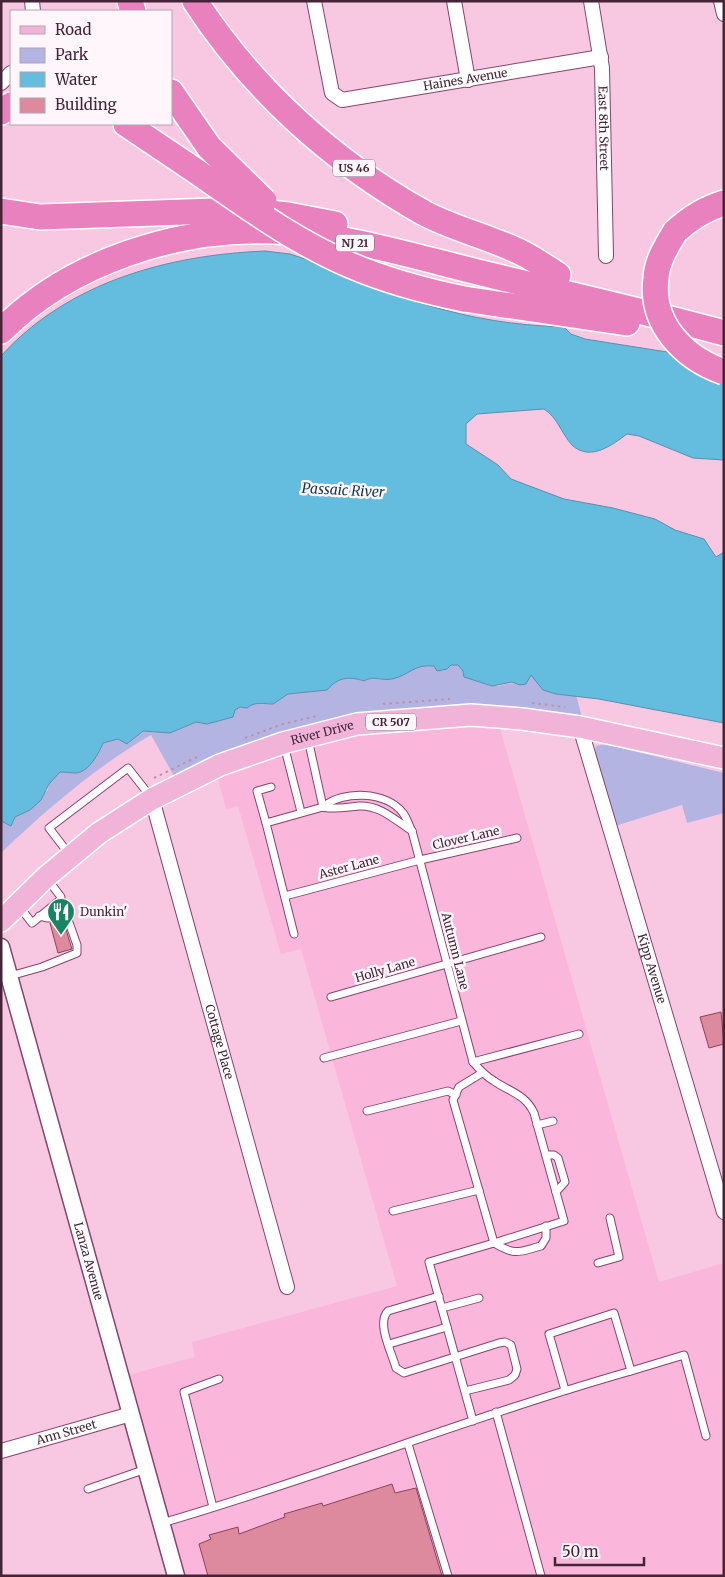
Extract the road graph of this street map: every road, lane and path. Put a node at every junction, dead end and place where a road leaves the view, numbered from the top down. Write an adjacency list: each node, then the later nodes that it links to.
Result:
1 (195, 1): 17 (highway, US 46)
2 (314, 1): 9 (street, Haines Avenue)
3 (454, 1): 9 (street)
4 (591, 1): 7 (street, East 8th Street)
5 (721, 1): 6 (street)
6 (724, 14)
7 (601, 57): 9 (street, Haines Avenue); 16 (street, East 8th Street)
8 (10, 74): 10 (street)
9 (468, 80)
10 (1, 83)
11 (172, 93): 18 (highway, bridge)
12 (127, 125): 18 (highway, bridge)
13 (724, 203): 24 (highway, bridge)
14 (1, 211): 15 (highway)
15 (314, 220): 17 (highway, NJ 21); 19 (highway, NJ 21)
16 (606, 256)
17 (558, 275): 20 (highway, US 46)
18 (464, 299): 23 (highway)
19 (1, 307)
20 (724, 315)
21 (1, 330): 22 (highway, NJ 21)
22 (724, 333)
23 (724, 343)
24 (724, 372)
25 (580, 727): 26 (main road, River Drive / CR 507); 28 (main road, River Drive / CR 507); 62 (street, Kipp Avenue)
26 (307, 737): 27 (main road, River Drive / CR 507); 31 (lane)
27 (283, 743): 30 (main road, River Drive / CR 507); 32 (lane)
28 (724, 758)
29 (271, 787): 33 (lane)
30 (152, 799): 36 (main road, River Drive / CR 507); 36 (lane); 67 (street, Cottage Place)
31 (323, 807): 32 (lane, Autumn Lane); 34 (lane, Autumn Lane); 34 (lane, Autumn Lane)
32 (301, 812): 33 (lane, Autumn Lane)
33 (266, 823): 39 (lane)
34 (412, 831): 37 (lane, Autumn Lane)
35 (517, 838): 37 (lane, Clover Lane)
36 (71, 857): 38 (main road, River Drive / CR 507)
37 (420, 860): 39 (lane, Aster Lane); 46 (lane, Autumn Lane)
38 (46, 877): 40 (main road, River Drive / CR 507); 41 (lane)
39 (285, 896): 43 (lane)
40 (18, 905): 41 (lane); 42 (main road, River Drive / CR 507)
41 (40, 916): 47 (lane)
42 (1, 921)
43 (294, 934)
44 (541, 937): 46 (lane, Holly Lane)
45 (1, 948): 47 (street, Lanza Avenue)
46 (446, 964): 48 (lane, Holly Lane); 49 (lane, Autumn Lane)
47 (9, 976): 79 (street, Lanza Avenue)
48 (331, 997)
49 (461, 1021): 51 (lane); 52 (lane, Autumn Lane)
50 (579, 1034): 52 (lane)
51 (324, 1058)
52 (473, 1062): 53 (lane, Autumn Lane)
53 (482, 1073): 54 (lane); 57 (lane, Autumn Lane)
54 (456, 1095): 55 (lane); 59 (lane)
55 (367, 1111)
56 (553, 1121): 57 (lane)
57 (538, 1125): 58 (lane, Autumn Lane)
58 (546, 1155): 60 (lane, Autumn Lane); 60 (lane)
59 (479, 1190): 61 (lane); 65 (lane)
60 (556, 1192): 64 (lane, Autumn Lane)
61 (393, 1211)
62 (724, 1212)
63 (610, 1218): 66 (lane)
64 (546, 1226): 65 (lane, Autumn Lane); 65 (lane)
65 (494, 1243): 68 (lane, Autumn Lane)
66 (598, 1262)
67 (287, 1287)
68 (439, 1296): 70 (lane); 72 (lane)
69 (479, 1298): 70 (lane)
70 (442, 1308): 71 (lane)
71 (448, 1327): 72 (lane); 73 (lane)
72 (389, 1344): 73 (lane)
73 (456, 1358): 77 (lane); 77 (lane)
74 (631, 1371): 76 (lane); 76 (lane); 81 (lane)
75 (219, 1379): 86 (lane)
76 (565, 1390): 78 (lane)
77 (465, 1391): 80 (lane)
78 (496, 1412): 80 (lane); 90 (lane)
79 (131, 1414): 83 (street, Ann Street); 84 (street, Lanza Avenue)
80 (474, 1421): 82 (lane)
81 (706, 1436)
82 (408, 1444): 86 (lane); 89 (lane)
83 (1, 1451)
84 (147, 1469): 85 (lane); 87 (street, Lanza Avenue)
85 (88, 1489)
86 (213, 1507): 87 (lane)
87 (162, 1523): 88 (street, Lanza Avenue)
88 (176, 1576)
89 (448, 1576)
90 (540, 1576)

